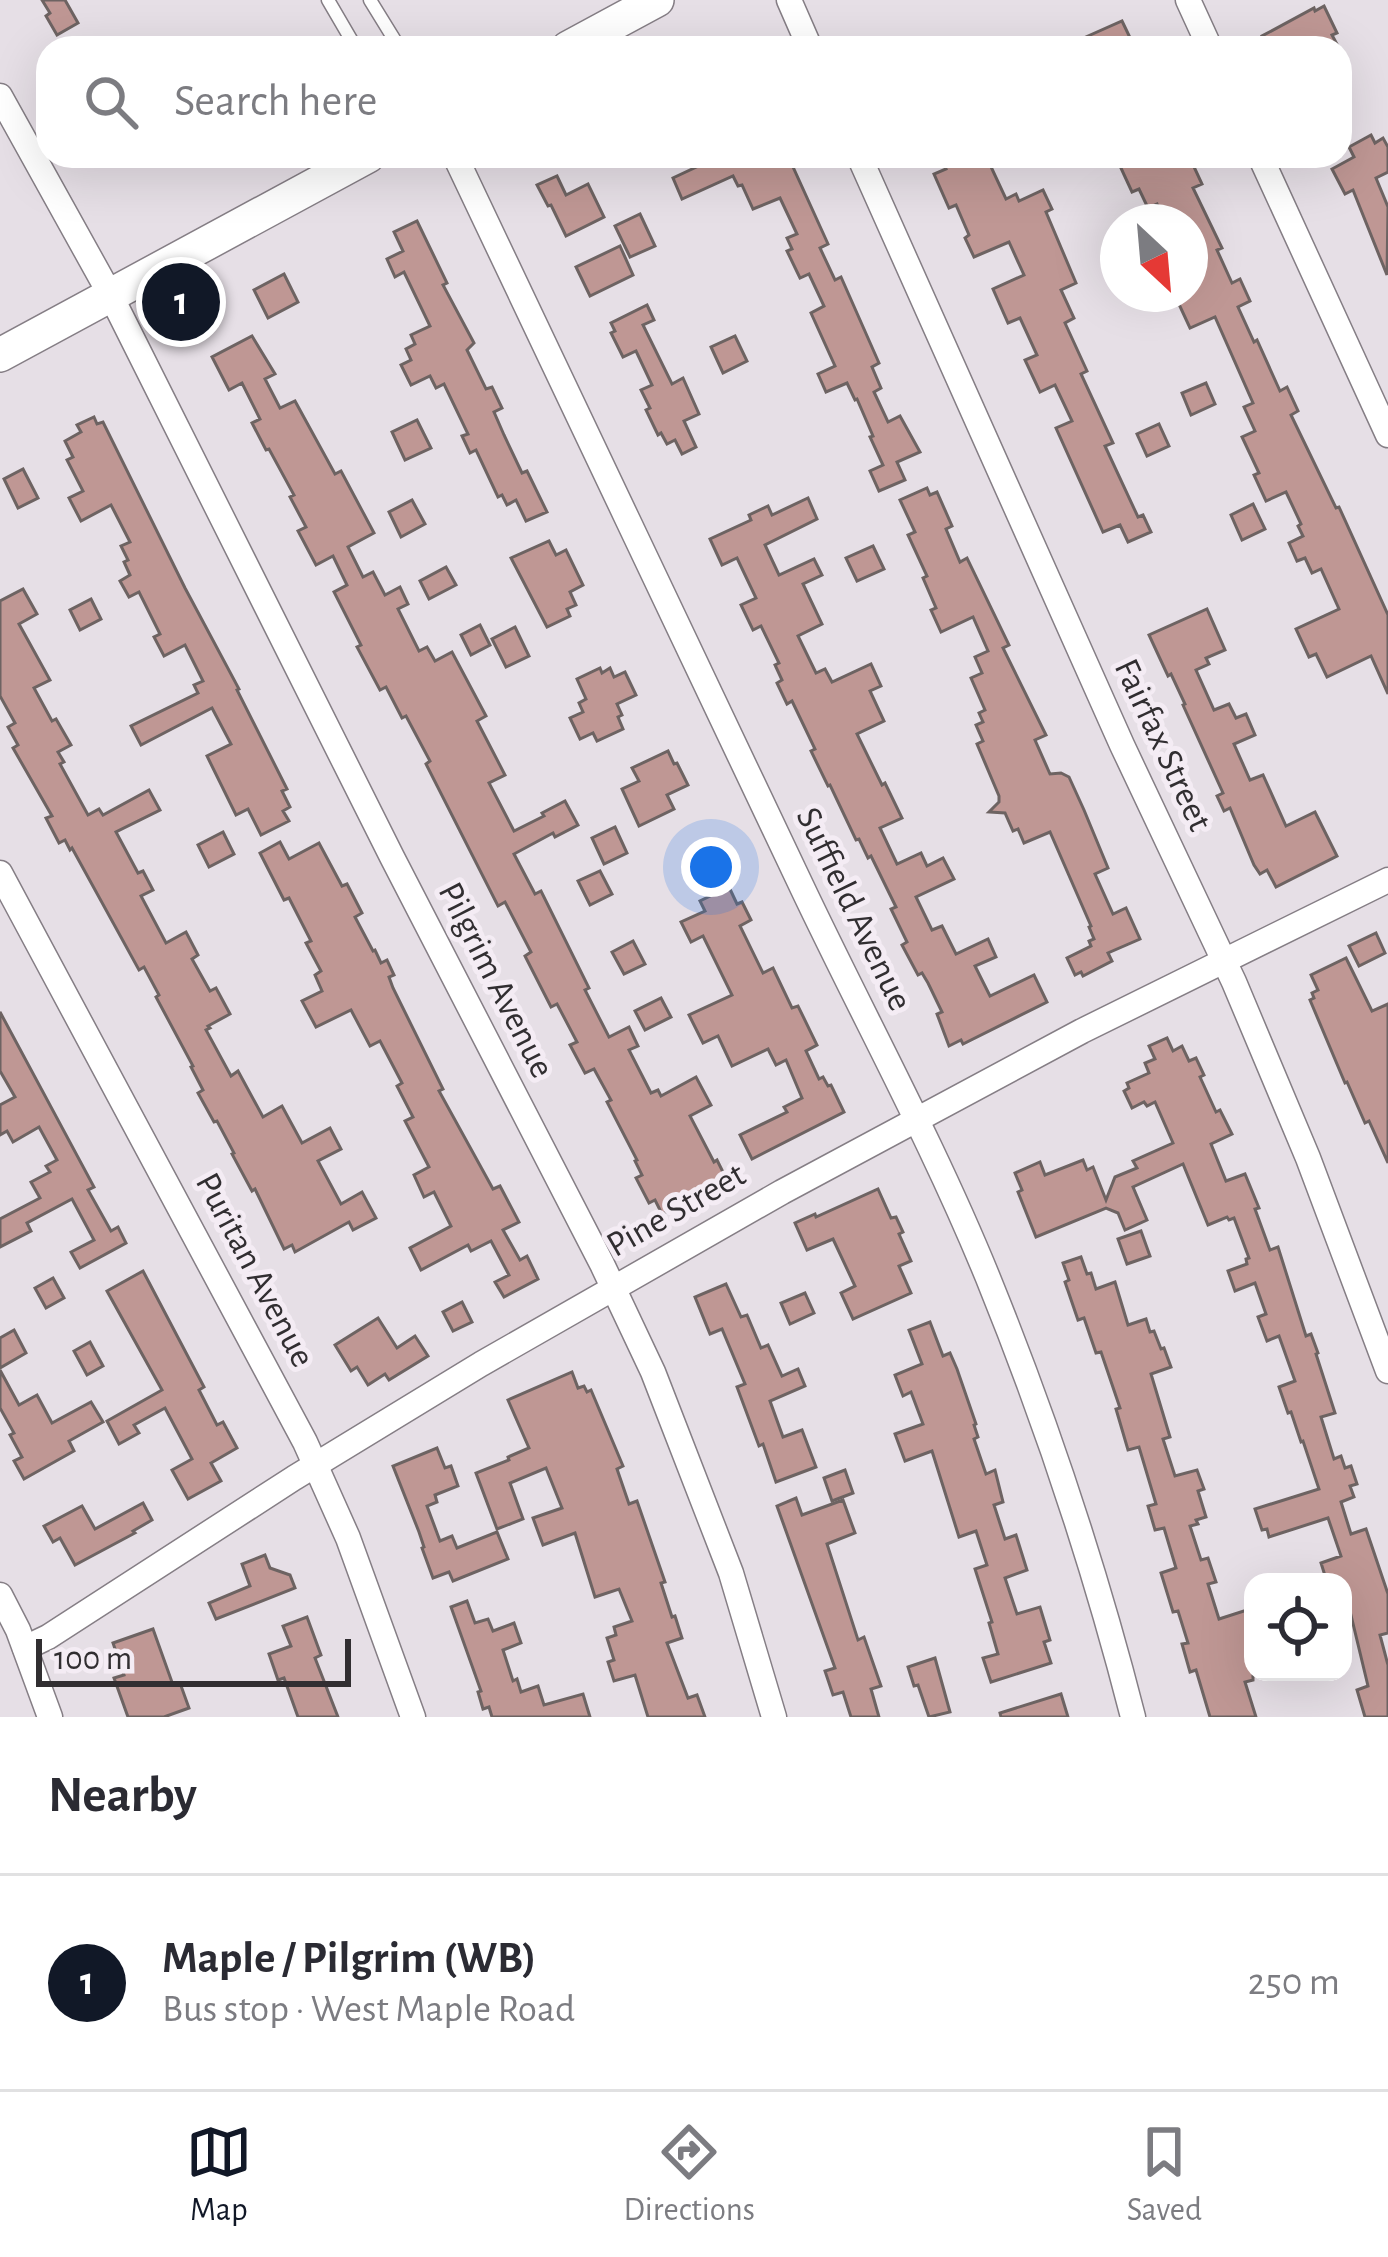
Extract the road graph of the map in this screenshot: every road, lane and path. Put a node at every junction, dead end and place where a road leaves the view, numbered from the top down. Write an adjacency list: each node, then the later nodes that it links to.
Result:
1 (328, 0): 6 (lane)
2 (370, 0): 7 (lane)
3 (656, 0): 8 (main road)
4 (789, 0): 9 (street)
5 (1188, 0): 10 (street)
6 (349, 36)
7 (392, 36)
8 (590, 36)
9 (805, 36)
10 (1204, 36)
11 (0, 96): 12 (street, Pilgrim Avenue)
12 (36, 161)
13 (40, 168): 18 (street, Pilgrim Avenue)
14 (346, 168): 18 (main road)
15 (461, 168): 24 (street, Suffield Avenue)
16 (864, 168): 23 (street, Fairfax Street)
17 (1266, 168): 20 (street)
18 (111, 296): 19 (main road); 25 (street, Pilgrim Avenue)
19 (0, 355)
20 (1386, 427)
21 (0, 873): 27 (street, Puritan Avenue)
22 (1388, 880): 23 (street, Pine Street)
23 (1225, 959): 24 (street, Pine Street); 26 (street, Fairfax Street)
24 (916, 1117): 25 (street, Pine Street); 33 (street, Suffield Avenue)
25 (613, 1288): 27 (street, Pine Street); 32 (street, Pilgrim Avenue)
26 (1388, 1371)
27 (314, 1466): 29 (street, Pine Street); 31 (street, Puritan Avenue)
28 (0, 1595): 29 (street)
29 (25, 1648): 30 (street)
30 (50, 1717)
31 (413, 1717)
32 (774, 1717)
33 (1133, 1717)

